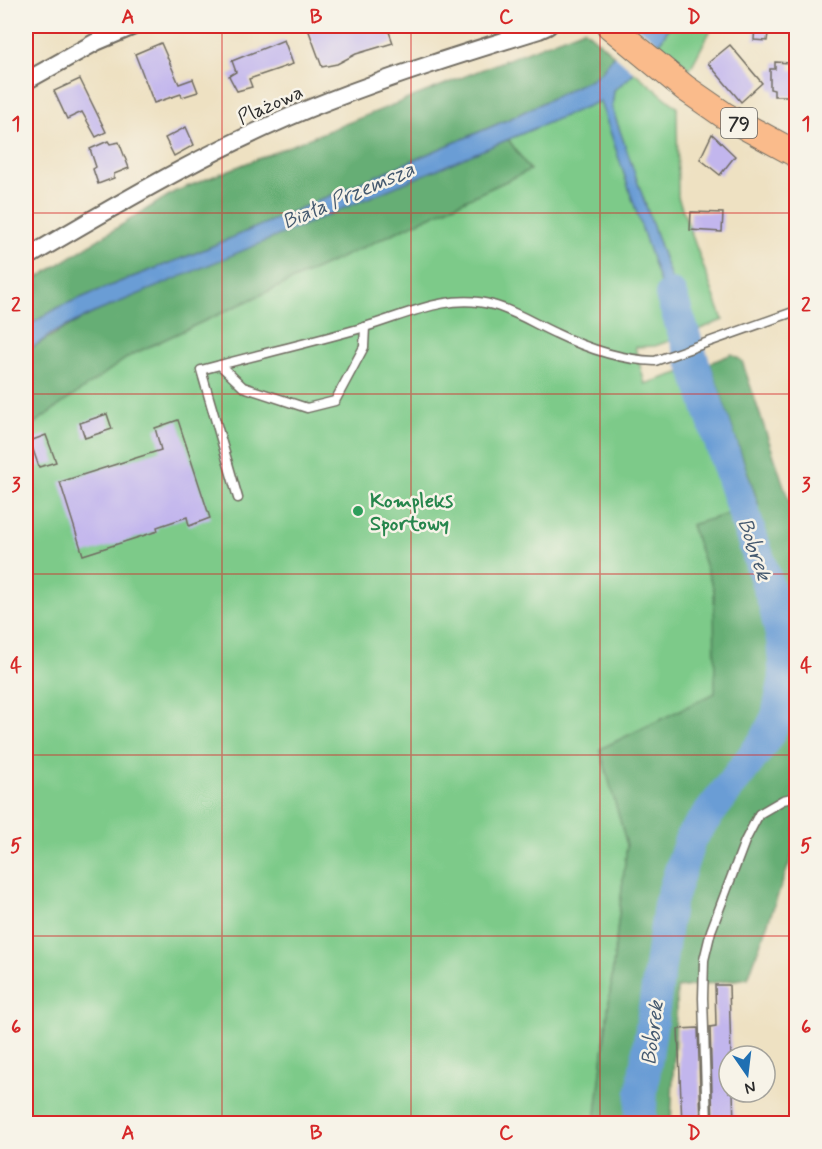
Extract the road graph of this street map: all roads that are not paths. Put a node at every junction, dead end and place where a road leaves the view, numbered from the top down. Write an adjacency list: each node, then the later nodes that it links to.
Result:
1 (134, 26): 4 (street)
2 (548, 26): 6 (street, Plażowa)
3 (610, 26): 5 (main road, 79)
4 (26, 81)
5 (796, 154)
6 (26, 258)
7 (796, 311): 8 (lane)
8 (365, 327): 9 (lane); 9 (lane)
9 (220, 365): 10 (lane)
10 (238, 498)
11 (796, 797): 12 (lane)
12 (707, 1124)

